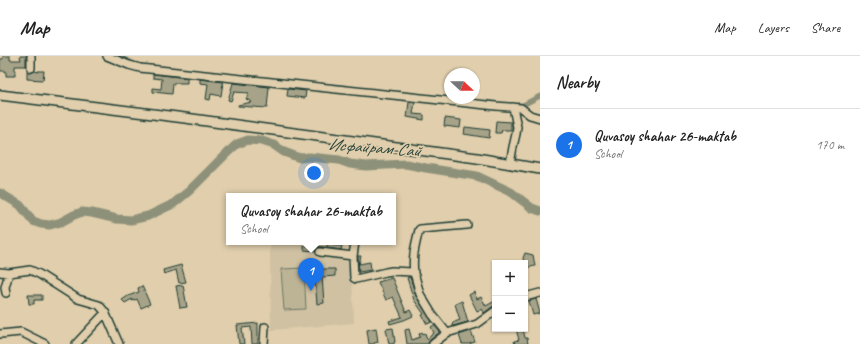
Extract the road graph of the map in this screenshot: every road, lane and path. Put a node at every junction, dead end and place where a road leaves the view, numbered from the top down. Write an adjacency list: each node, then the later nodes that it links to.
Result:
1 (31, 56): 3 (street)
2 (107, 56): 5 (street)
3 (31, 68)
4 (0, 95): 7 (main road)
5 (513, 107): 6 (street); 7 (street)
6 (540, 118)
7 (510, 164): 8 (main road)
8 (540, 169)
9 (468, 225): 15 (street)
10 (355, 245): 12 (street)
11 (320, 252): 12 (street)
12 (353, 256): 15 (street)
13 (0, 272): 14 (street)
14 (9, 273): 16 (street); 19 (street)
15 (414, 274): 23 (street)
16 (6, 293)
17 (540, 293): 18 (street)
18 (528, 296)
19 (105, 313): 25 (street); 26 (street)
20 (492, 314): 23 (street)
21 (265, 327): 27 (street)
22 (0, 334): 24 (street)
23 (447, 334): 28 (street)
24 (45, 344)
25 (76, 344)
26 (119, 344)
27 (264, 344)
28 (432, 344)

